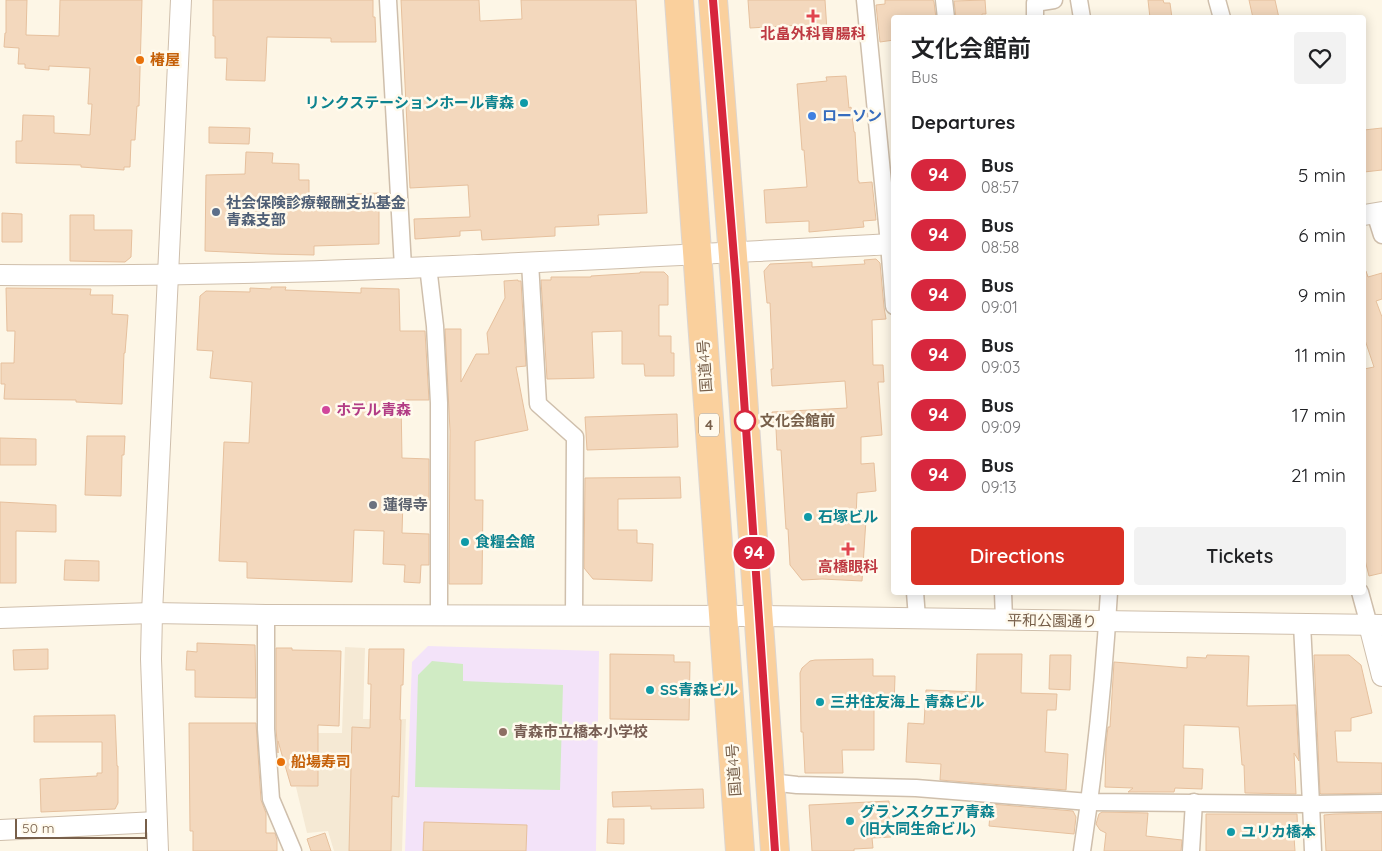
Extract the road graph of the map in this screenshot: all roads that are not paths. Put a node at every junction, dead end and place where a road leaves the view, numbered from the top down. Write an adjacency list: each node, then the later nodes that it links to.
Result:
1 (181, 0): 24 (street)
2 (388, 0): 22 (street)
3 (679, 0): 19 (highway, 国道4号 / 4)
4 (713, 0): 18 (highway)
5 (865, 0): 15 (street)
6 (944, 0): 10 (street)
7 (1054, 0): 11 (street)
8 (1078, 0): 12 (street)
9 (1218, 0): 13 (street)
10 (946, 15)
11 (1035, 15)
12 (1081, 15)
13 (1221, 15)
14 (1374, 213): 16 (street)
15 (891, 235)
16 (1382, 235)
17 (891, 244): 18 (street)
18 (733, 252): 19 (street); 34 (highway)
19 (698, 254): 20 (street); 33 (highway, 国道4号 / 4)
20 (530, 262): 21 (street); 32 (street)
21 (428, 266): 22 (street); 31 (street)
22 (403, 267): 24 (street)
23 (0, 275): 24 (street)
24 (167, 275): 29 (street)
25 (915, 595): 36 (street)
26 (1003, 595): 37 (street)
27 (1109, 595): 38 (street)
28 (1361, 595): 40 (street)
29 (152, 613): 30 (street, 平和公園通り); 35 (street, 平和公園通り); 47 (street)
30 (266, 615): 31 (street, 平和公園通り); 50 (street)
31 (439, 615): 32 (street, 平和公園通り)
32 (574, 616): 33 (street, 平和公園通り)
33 (723, 616): 34 (street, 平和公園通り); 51 (highway, 国道4号 / 4)
34 (758, 616): 36 (street, 平和公園通り); 42 (highway)
35 (0, 618)
36 (917, 618): 37 (street, 平和公園通り)
37 (1004, 620): 38 (street, 平和公園通り)
38 (1107, 622): 39 (street, 平和公園通り); 43 (street)
39 (1302, 624): 40 (street, 平和公園通り); 46 (street)
40 (1376, 625): 41 (street)
41 (1382, 676)
42 (770, 782): 43 (street); 52 (highway)
43 (1090, 802): 44 (street); 53 (street)
44 (1194, 802): 46 (street); 54 (street)
45 (1382, 803): 46 (street)
46 (1312, 804): 55 (street)
47 (156, 822): 48 (street); 49 (street)
48 (0, 830)
49 (158, 851)
50 (293, 851)
51 (740, 851)
52 (775, 851)
53 (1082, 851)
54 (1192, 851)
55 (1313, 851)

